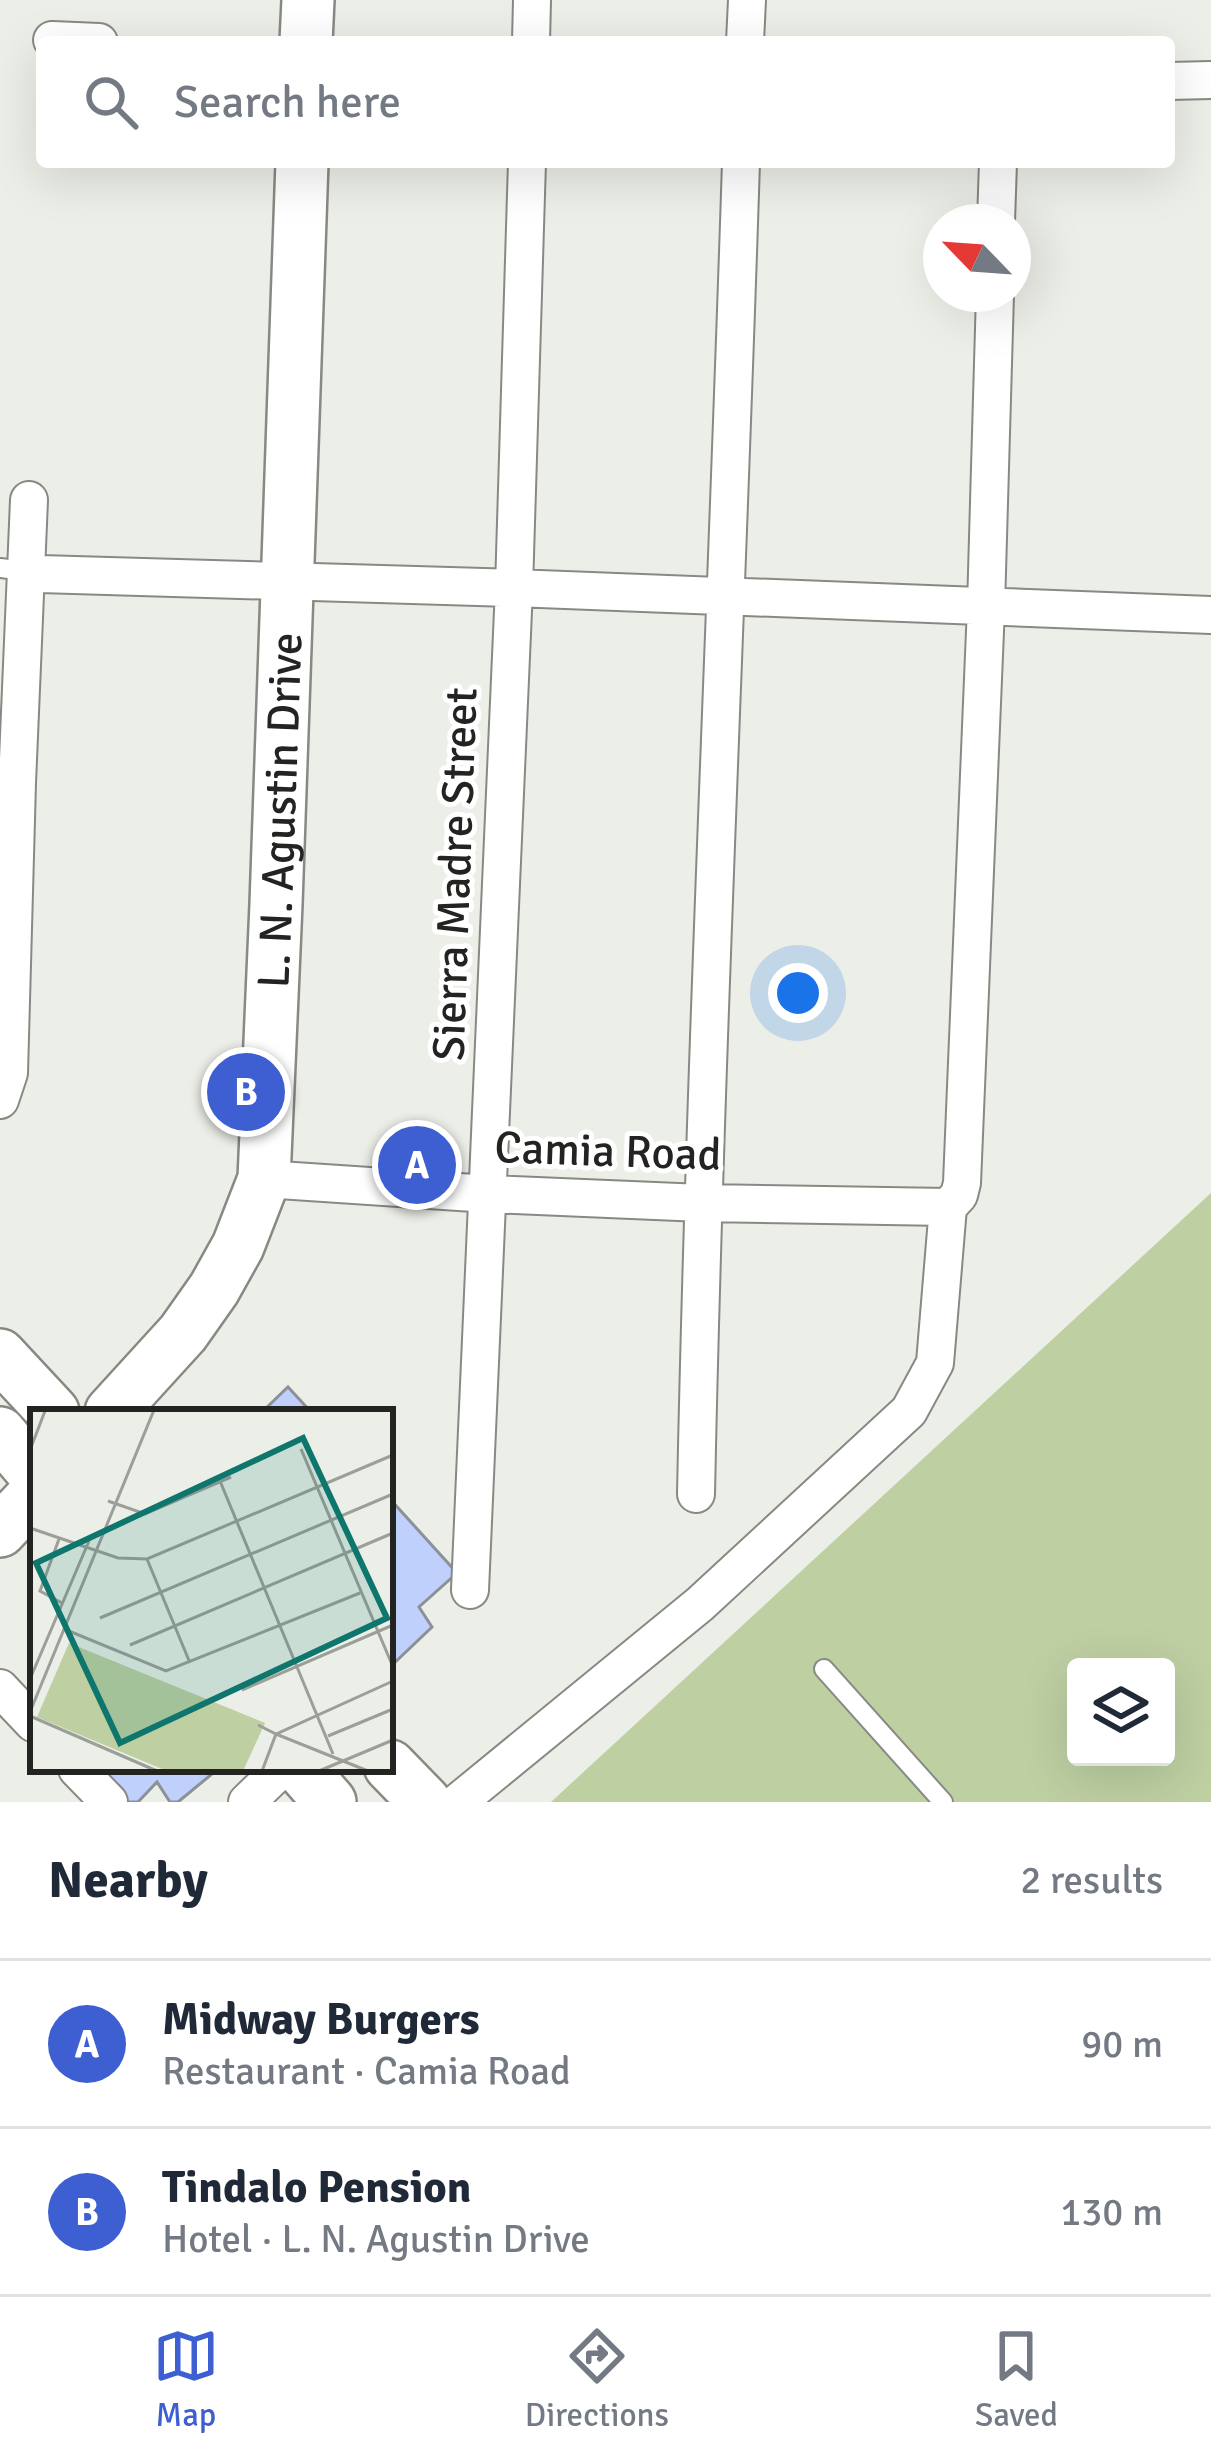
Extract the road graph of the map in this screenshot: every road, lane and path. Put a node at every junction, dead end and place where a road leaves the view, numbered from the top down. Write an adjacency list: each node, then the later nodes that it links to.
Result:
1 (308, 0): 4 (street)
2 (532, 0): 5 (street)
3 (747, 0): 6 (street)
4 (306, 36)
5 (531, 36)
6 (746, 36)
7 (1211, 80): 8 (street)
8 (1175, 81)
9 (302, 168): 17 (street, L. N. Agustin Drive)
10 (527, 168): 18 (street, Sierra Madre Street)
11 (741, 168): 19 (street)
12 (998, 168): 13 (street)
13 (997, 204)
14 (994, 312): 20 (street)
15 (29, 500): 16 (street)
16 (12, 569): 17 (street); 22 (street)
17 (288, 584): 18 (street); 24 (street, L. N. Agustin Drive)
18 (514, 588): 19 (street); 25 (street, Sierra Madre Street)
19 (727, 598): 20 (street); 26 (street)
20 (986, 607): 21 (street); 27 (street)
21 (1211, 615)
22 (8, 782): 23 (street)
23 (0, 1100)
24 (263, 1178): 25 (street, Camia Road); 30 (street, L. N. Agustin Drive)
25 (489, 1194): 26 (street, Camia Road); 36 (street, Sierra Madre Street)
26 (701, 1203): 27 (street, Camia Road); 33 (street)
27 (948, 1207): 48 (street)
28 (0, 1355): 29 (street)
29 (50, 1409)
30 (114, 1409)
31 (0, 1432): 32 (street)
32 (30, 1468)
33 (696, 1494)
34 (30, 1499): 35 (street)
35 (0, 1531)
36 (470, 1589)
37 (824, 1669): 49 (lane)
38 (0, 1688): 39 (street)
39 (30, 1720)
40 (393, 1769): 47 (street)
41 (80, 1772): 44 (street)
42 (278, 1772): 45 (street)
43 (304, 1772): 46 (street)
44 (109, 1802)
45 (247, 1802)
46 (330, 1802)
47 (424, 1802)
48 (458, 1802)
49 (943, 1802)

